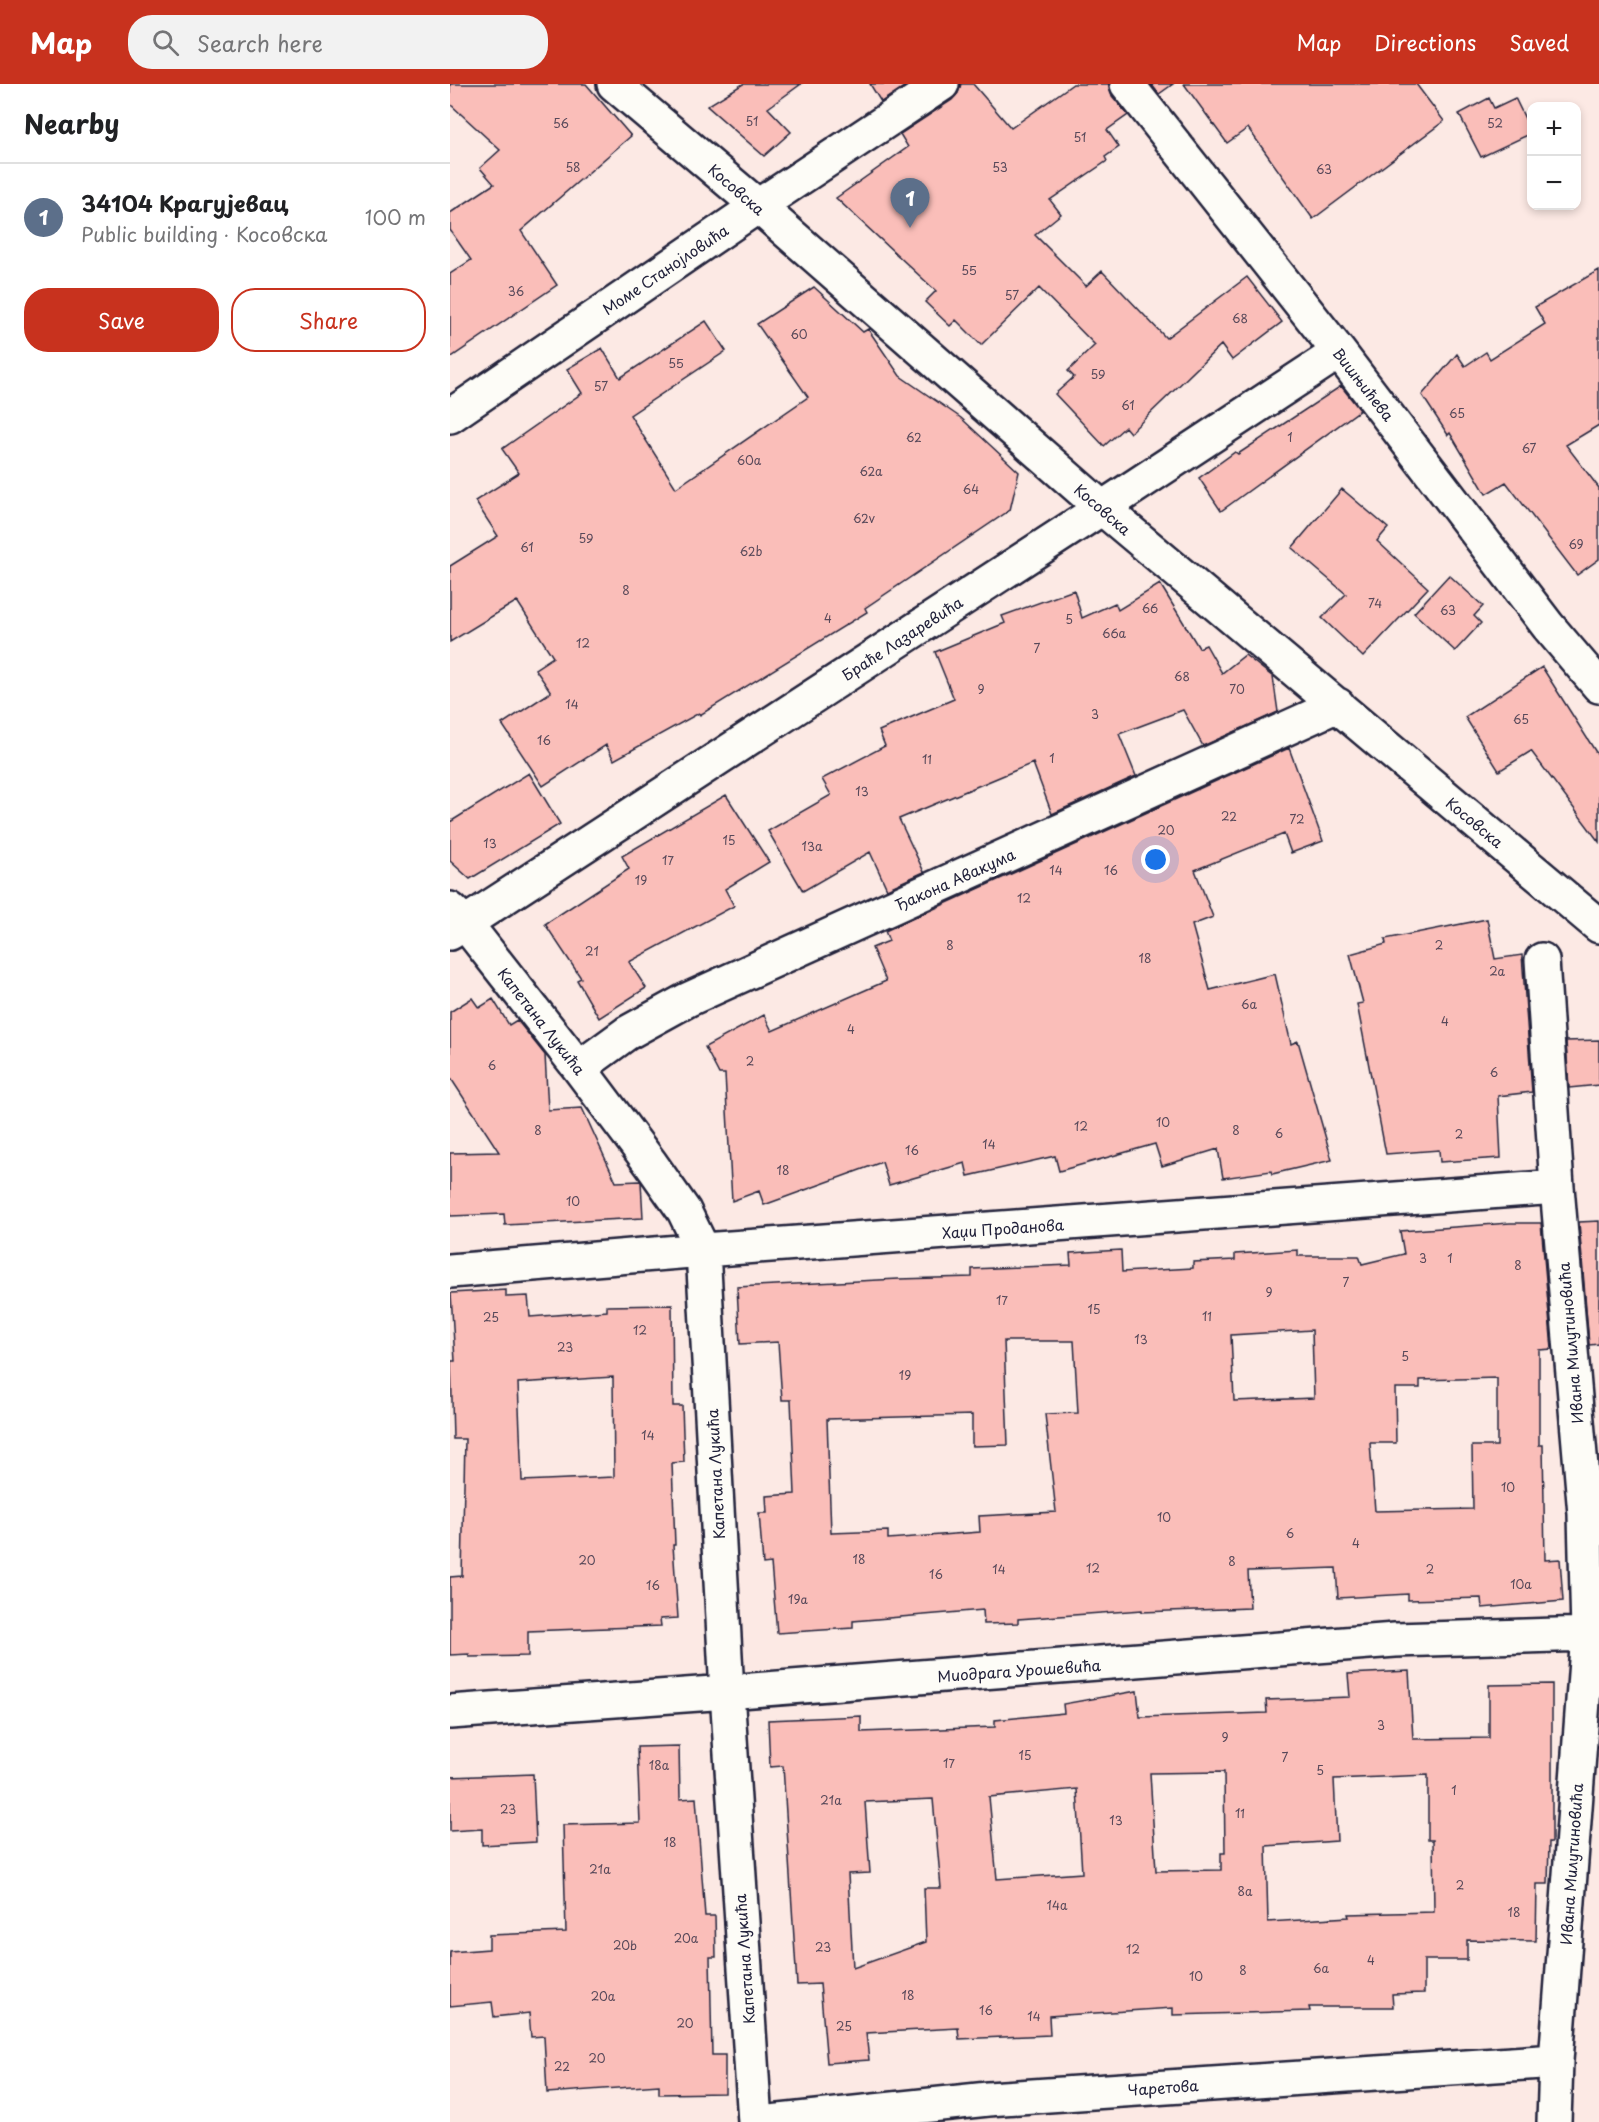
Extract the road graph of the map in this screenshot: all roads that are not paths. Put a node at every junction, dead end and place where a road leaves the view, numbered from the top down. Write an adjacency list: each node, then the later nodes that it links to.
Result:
1 (614, 84): 4 (street, Косовска)
2 (942, 84): 4 (street, Моме Станојловића)
3 (1127, 84): 5 (street, Вишњићева)
4 (758, 206): 6 (street, Моме Станојловића); 7 (street, Косовска)
5 (1339, 352): 7 (street, Браће Лазаревића); 8 (street, Вишњићева)
6 (450, 416)
7 (1102, 508): 9 (street, Косовска); 10 (street, Браће Лазаревића)
8 (1599, 686)
9 (1338, 705): 11 (street, Косовска); 13 (street, Ђакона Авакума)
10 (455, 922): 13 (street, Капетана Лукића)
11 (1599, 926)
12 (1542, 960): 14 (street, Ивана Милутиновића)
13 (579, 1068): 15 (street, Капетана Лукића)
14 (1557, 1187): 15 (street, Хаџи Проданова); 17 (street, Ивана Милутиновића)
15 (703, 1250): 16 (street, Хаџи Проданова); 18 (street, Капетана Лукића)
16 (450, 1271)
17 (1593, 1630): 18 (street, Миодрага Урошевића); 20 (street, Ивана Милутиновића)
18 (727, 1692): 19 (street, Миодрага Урошевића); 21 (street, Капетана Лукића)
19 (450, 1712)
20 (1556, 2061): 22 (street, Чаретова); 23 (street, Ивана Милутиновића)
21 (755, 2122)
22 (770, 2122)
23 (1554, 2122)

